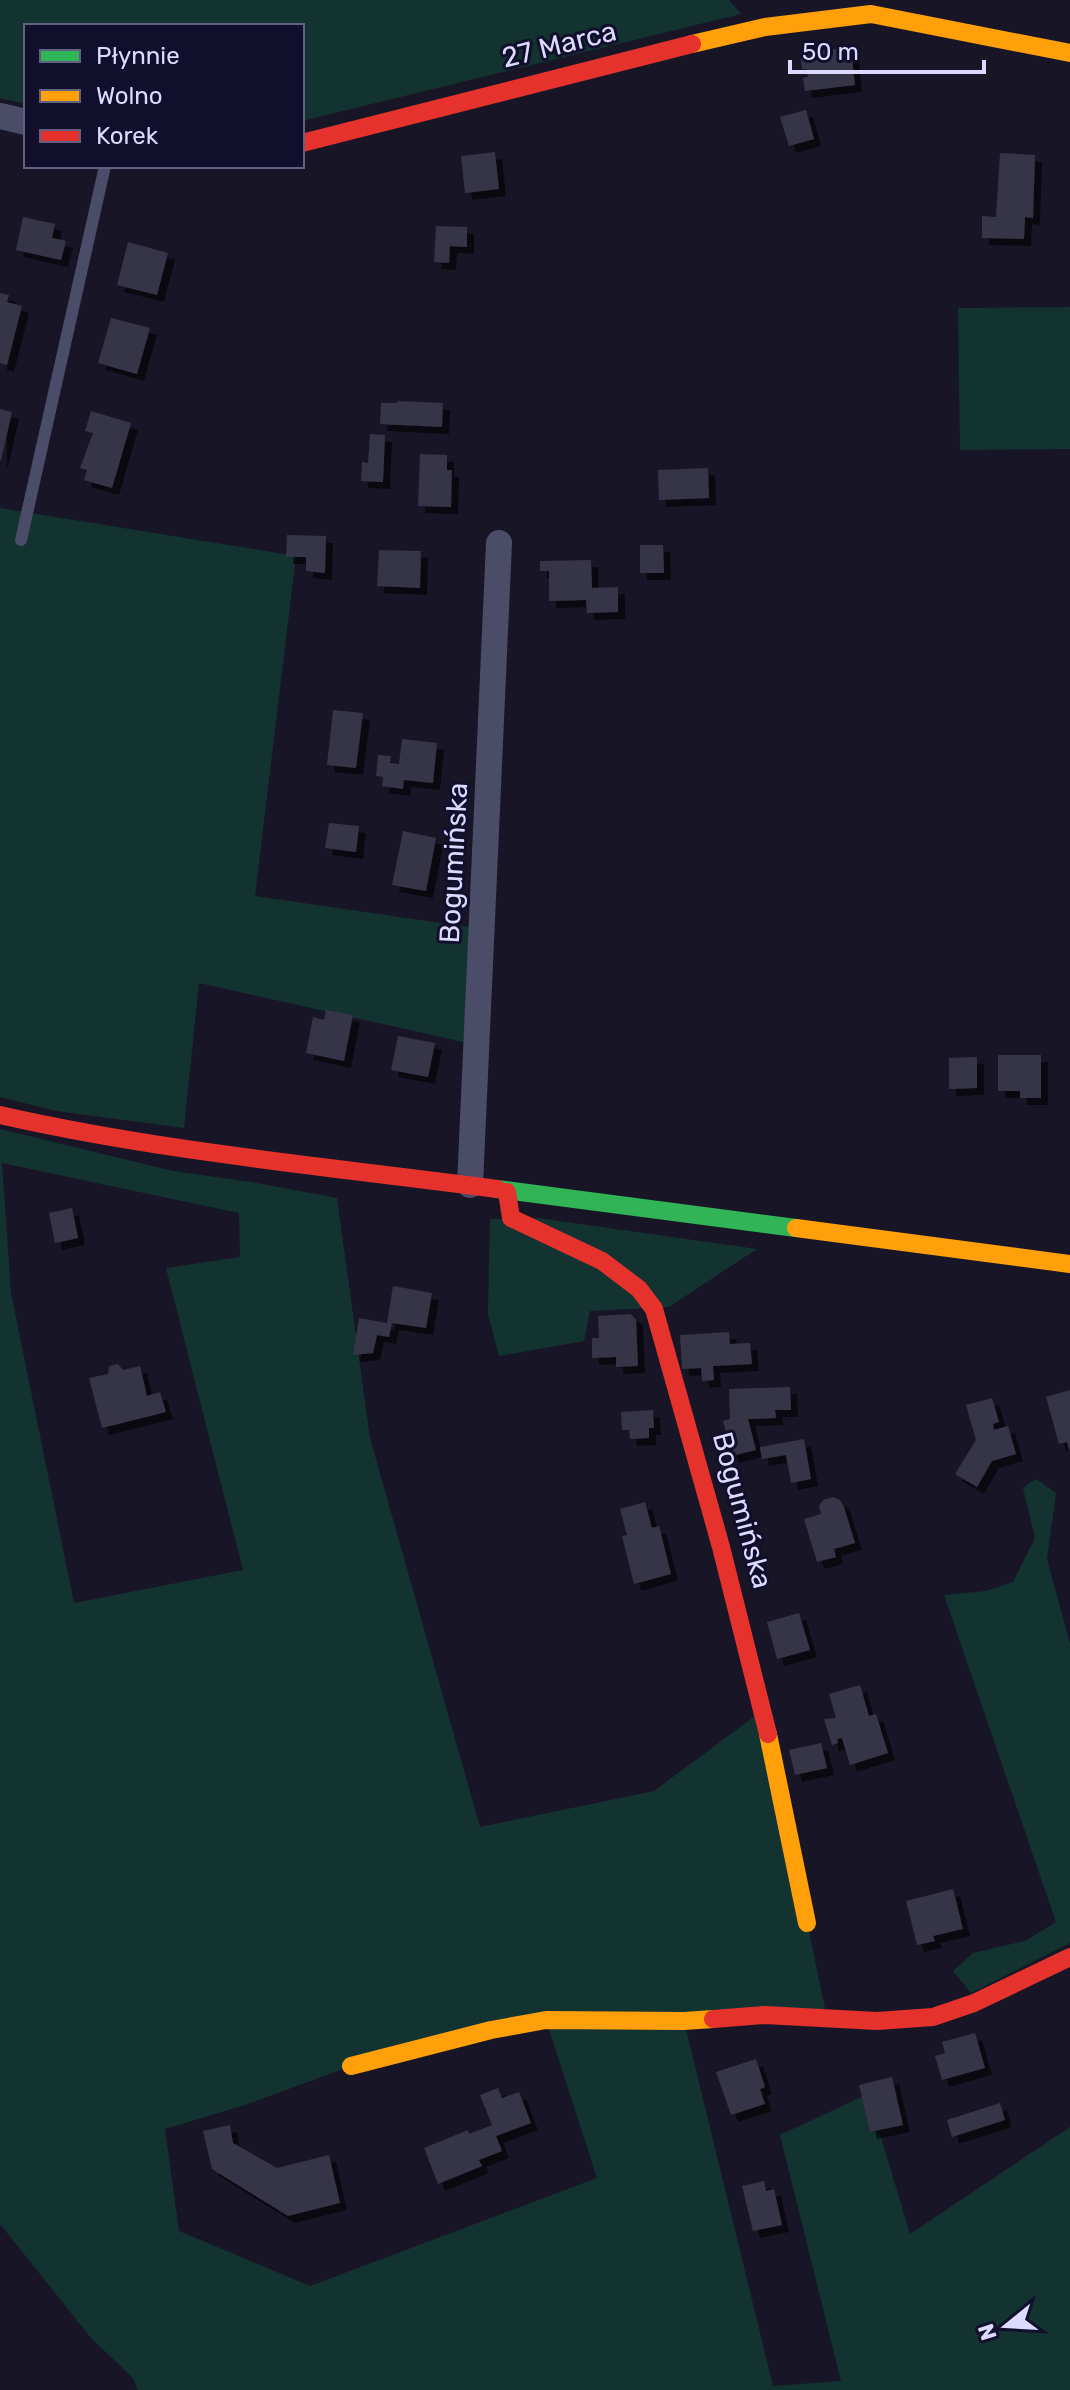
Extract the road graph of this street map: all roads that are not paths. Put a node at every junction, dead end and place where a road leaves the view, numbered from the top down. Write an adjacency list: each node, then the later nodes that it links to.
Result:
1 (1070, 53): 4 (street, 27 Marca)
2 (0, 116): 3 (street)
3 (24, 122)
4 (304, 142)
5 (105, 168): 6 (lane)
6 (21, 540)
7 (499, 543): 9 (street, Bogumińska)
8 (0, 1115): 9 (street)
9 (470, 1185): 10 (street)
10 (507, 1192): 11 (street); 12 (street, Bogumińska)
11 (1070, 1264)
12 (807, 1923)
13 (1070, 1957): 14 (street)
14 (351, 2066)

